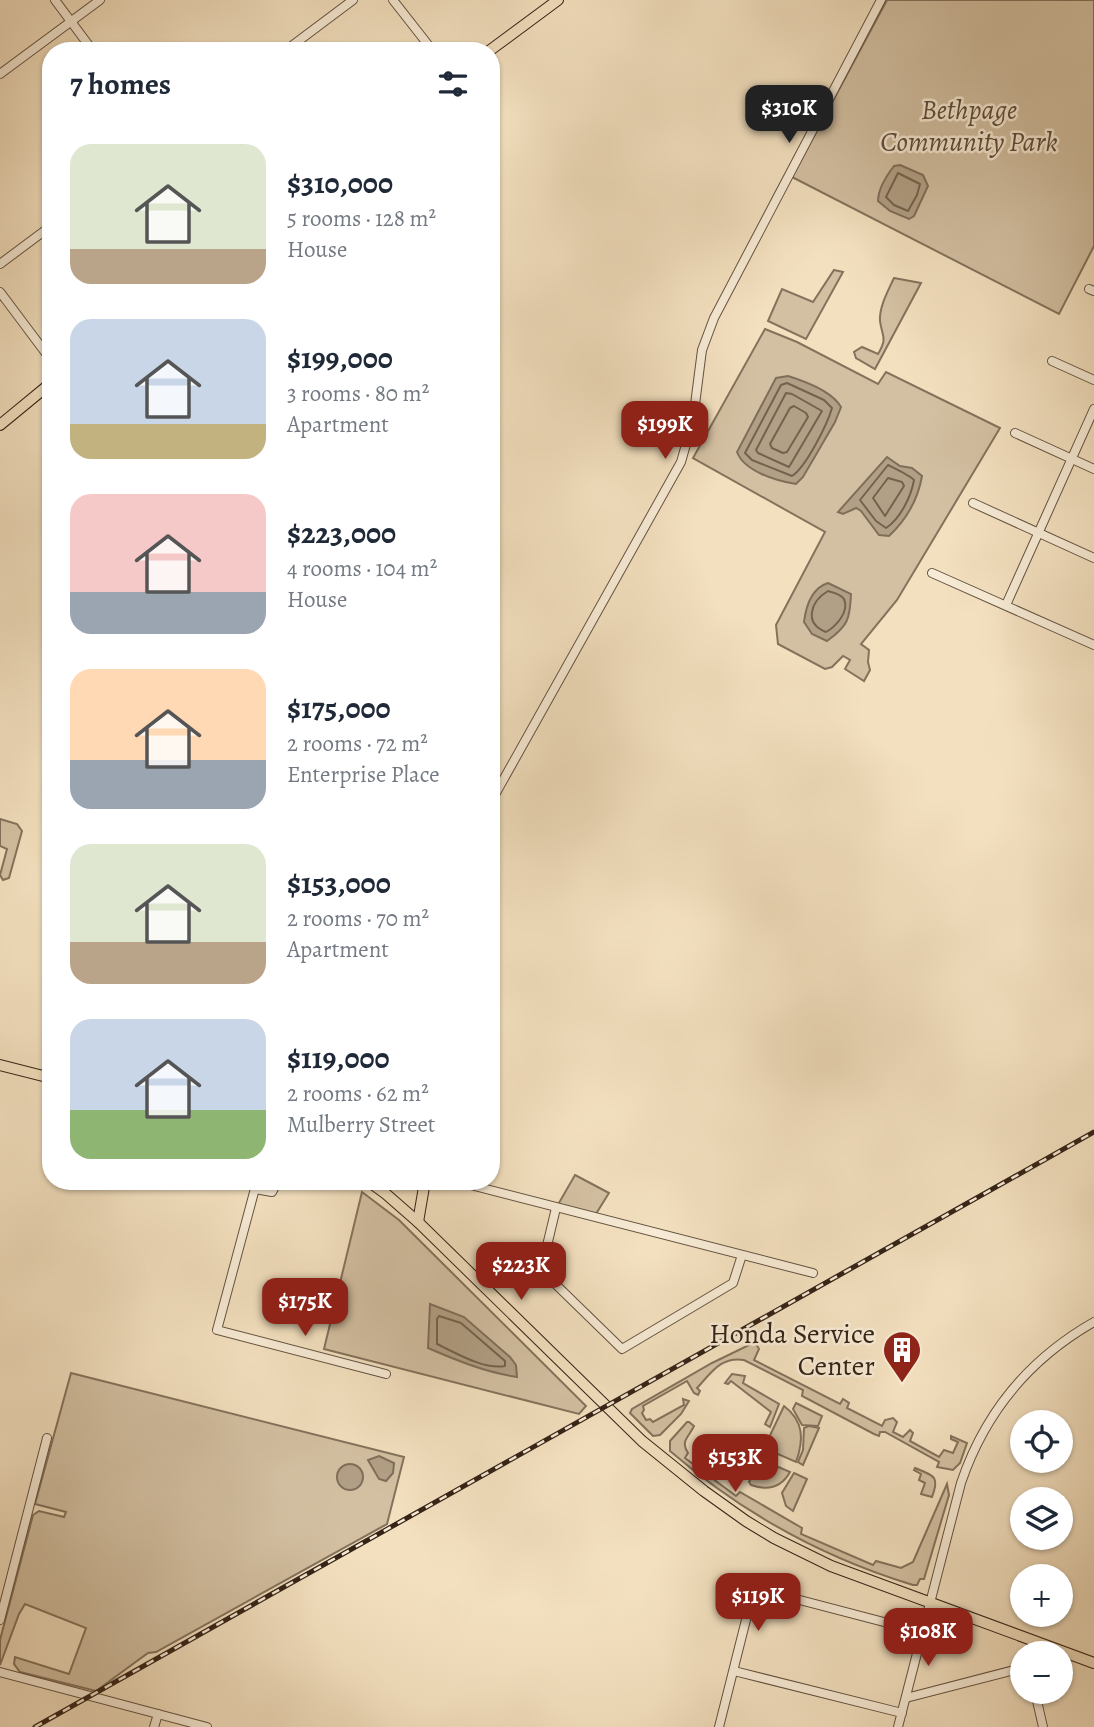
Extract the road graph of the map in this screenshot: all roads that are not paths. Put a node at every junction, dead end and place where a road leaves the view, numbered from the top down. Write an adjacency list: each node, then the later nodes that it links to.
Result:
1 (55, 0): 7 (street)
2 (100, 0): 7 (street)
3 (353, 0): 10 (street)
4 (393, 0): 11 (street)
5 (558, 0): 13 (main road)
6 (881, 0): 33 (street)
7 (71, 22): 8 (street); 9 (street)
8 (44, 42)
9 (86, 42)
10 (297, 42)
11 (425, 42)
12 (42, 43): 14 (street)
13 (500, 43)
14 (0, 74)
15 (42, 233): 16 (street)
16 (0, 264)
17 (0, 292): 18 (street)
18 (42, 348)
19 (1052, 361): 20 (street)
20 (1094, 380)
21 (42, 390): 23 (main road)
22 (1094, 409): 25 (street)
23 (0, 425)
24 (1015, 433): 25 (street)
25 (1072, 459): 26 (street); 28 (street)
26 (1094, 469)
27 (973, 503): 28 (street)
28 (1039, 533): 29 (street); 31 (street)
29 (1094, 558)
30 (932, 573): 31 (street)
31 (1006, 605): 32 (street)
32 (1094, 645)
33 (500, 786)
34 (0, 1065): 35 (main road)
35 (42, 1076)
36 (255, 1190): 47 (street)
37 (380, 1190): 41 (main road)
38 (386, 1190): 41 (main road)
39 (423, 1190): 43 (main road)
40 (489, 1190): 42 (street)
41 (386, 1194): 43 (main road)
42 (556, 1208): 44 (street); 44 (street)
43 (418, 1222): 49 (main road)
44 (742, 1255): 45 (street)
45 (814, 1273)
46 (1094, 1322): 49 (street)
47 (386, 1374)
48 (47, 1438): 50 (street)
49 (930, 1602): 51 (street); 52 (main road)
50 (0, 1620)
51 (922, 1632): 53 (street); 56 (street)
52 (1094, 1663)
53 (734, 1671): 58 (street); 62 (street)
54 (1010, 1671): 56 (street)
55 (0, 1672): 59 (street)
56 (906, 1698): 58 (street)
57 (1038, 1704): 64 (street)
58 (902, 1713): 63 (street)
59 (158, 1714): 60 (street); 61 (street)
60 (154, 1727)
61 (207, 1727)
62 (719, 1727)
63 (898, 1727)
64 (1044, 1727)

